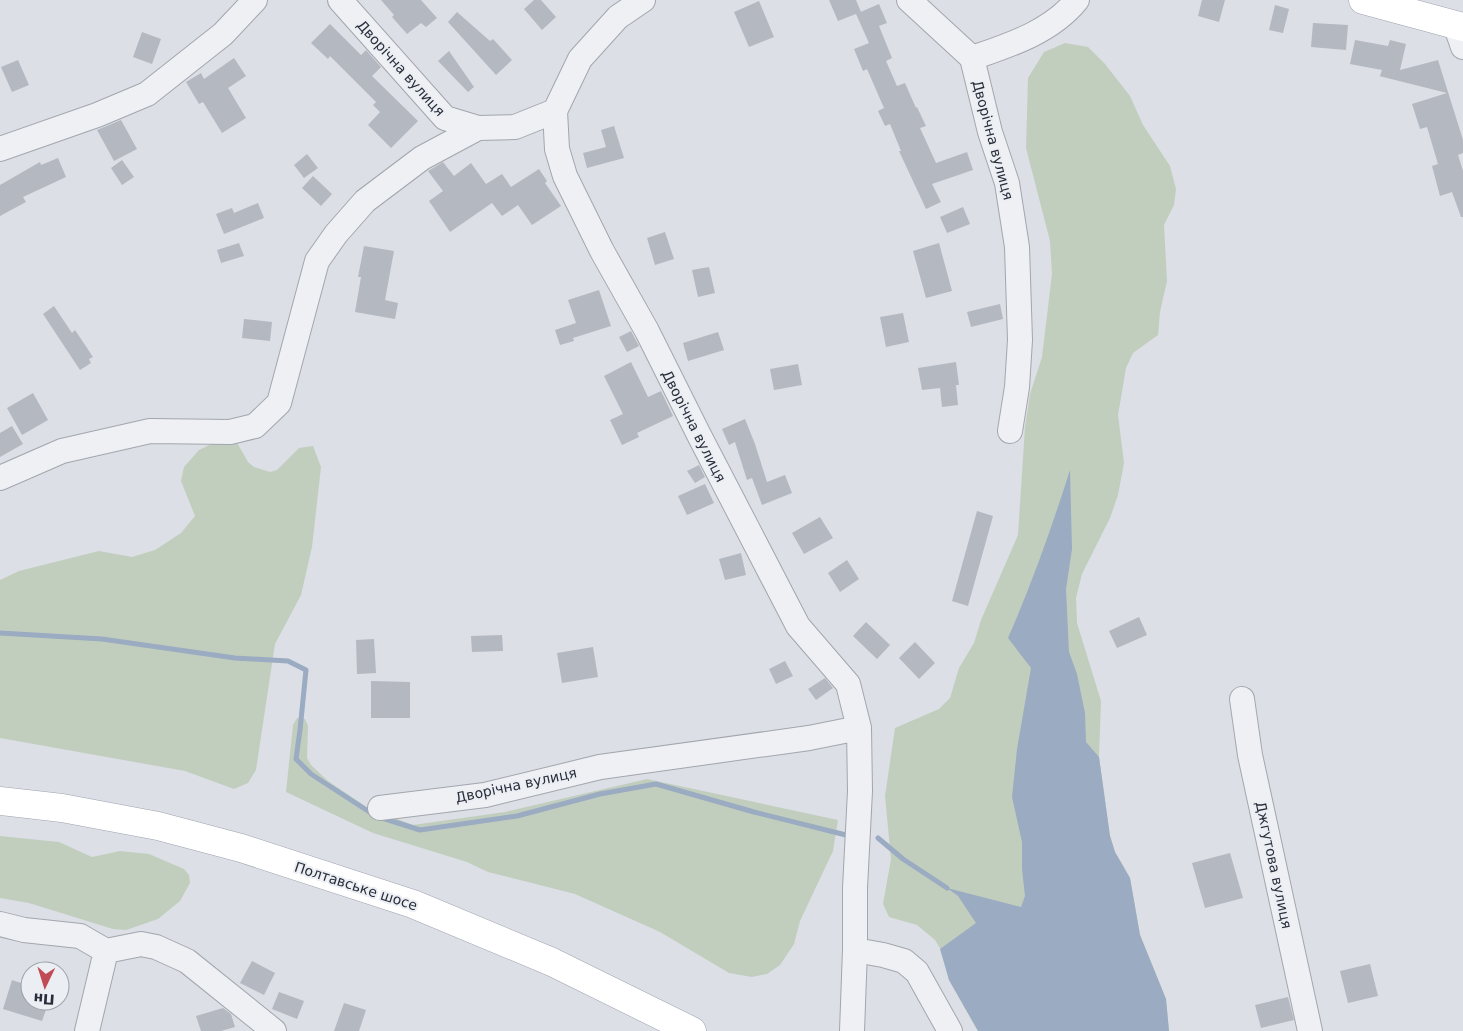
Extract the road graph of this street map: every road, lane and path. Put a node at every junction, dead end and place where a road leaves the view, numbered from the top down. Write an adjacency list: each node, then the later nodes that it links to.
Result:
1 (255, 0): 11 (street)
2 (340, 0): 10 (street, Дворічна вулиця)
3 (643, 0): 9 (street, Дворічна вулиця)
4 (909, 0): 8 (street)
5 (1077, 0): 8 (street)
6 (1363, 0): 7 (main road)
7 (1460, 32)
8 (972, 58): 12 (street, Дворічна вулиця)
9 (555, 111): 10 (street, Дворічна вулиця); 15 (street, Дворічна вулиця)
10 (478, 128): 13 (street)
11 (0, 149)
12 (1010, 431)
13 (0, 478)
14 (1242, 699): 26 (street, Джгутова вулиця)
15 (859, 728): 17 (street, Дворічна вулиця); 19 (street, Дворічна вулиця)
16 (0, 801): 23 (main road, Полтавське шосе)
17 (380, 808)
18 (0, 924): 20 (street)
19 (855, 950): 24 (street, Дворічна вулиця); 25 (street)
20 (106, 951): 21 (street); 22 (street)
21 (87, 1031)
22 (274, 1031)
23 (692, 1031)
24 (852, 1031)
25 (950, 1031)
26 (1310, 1031)

